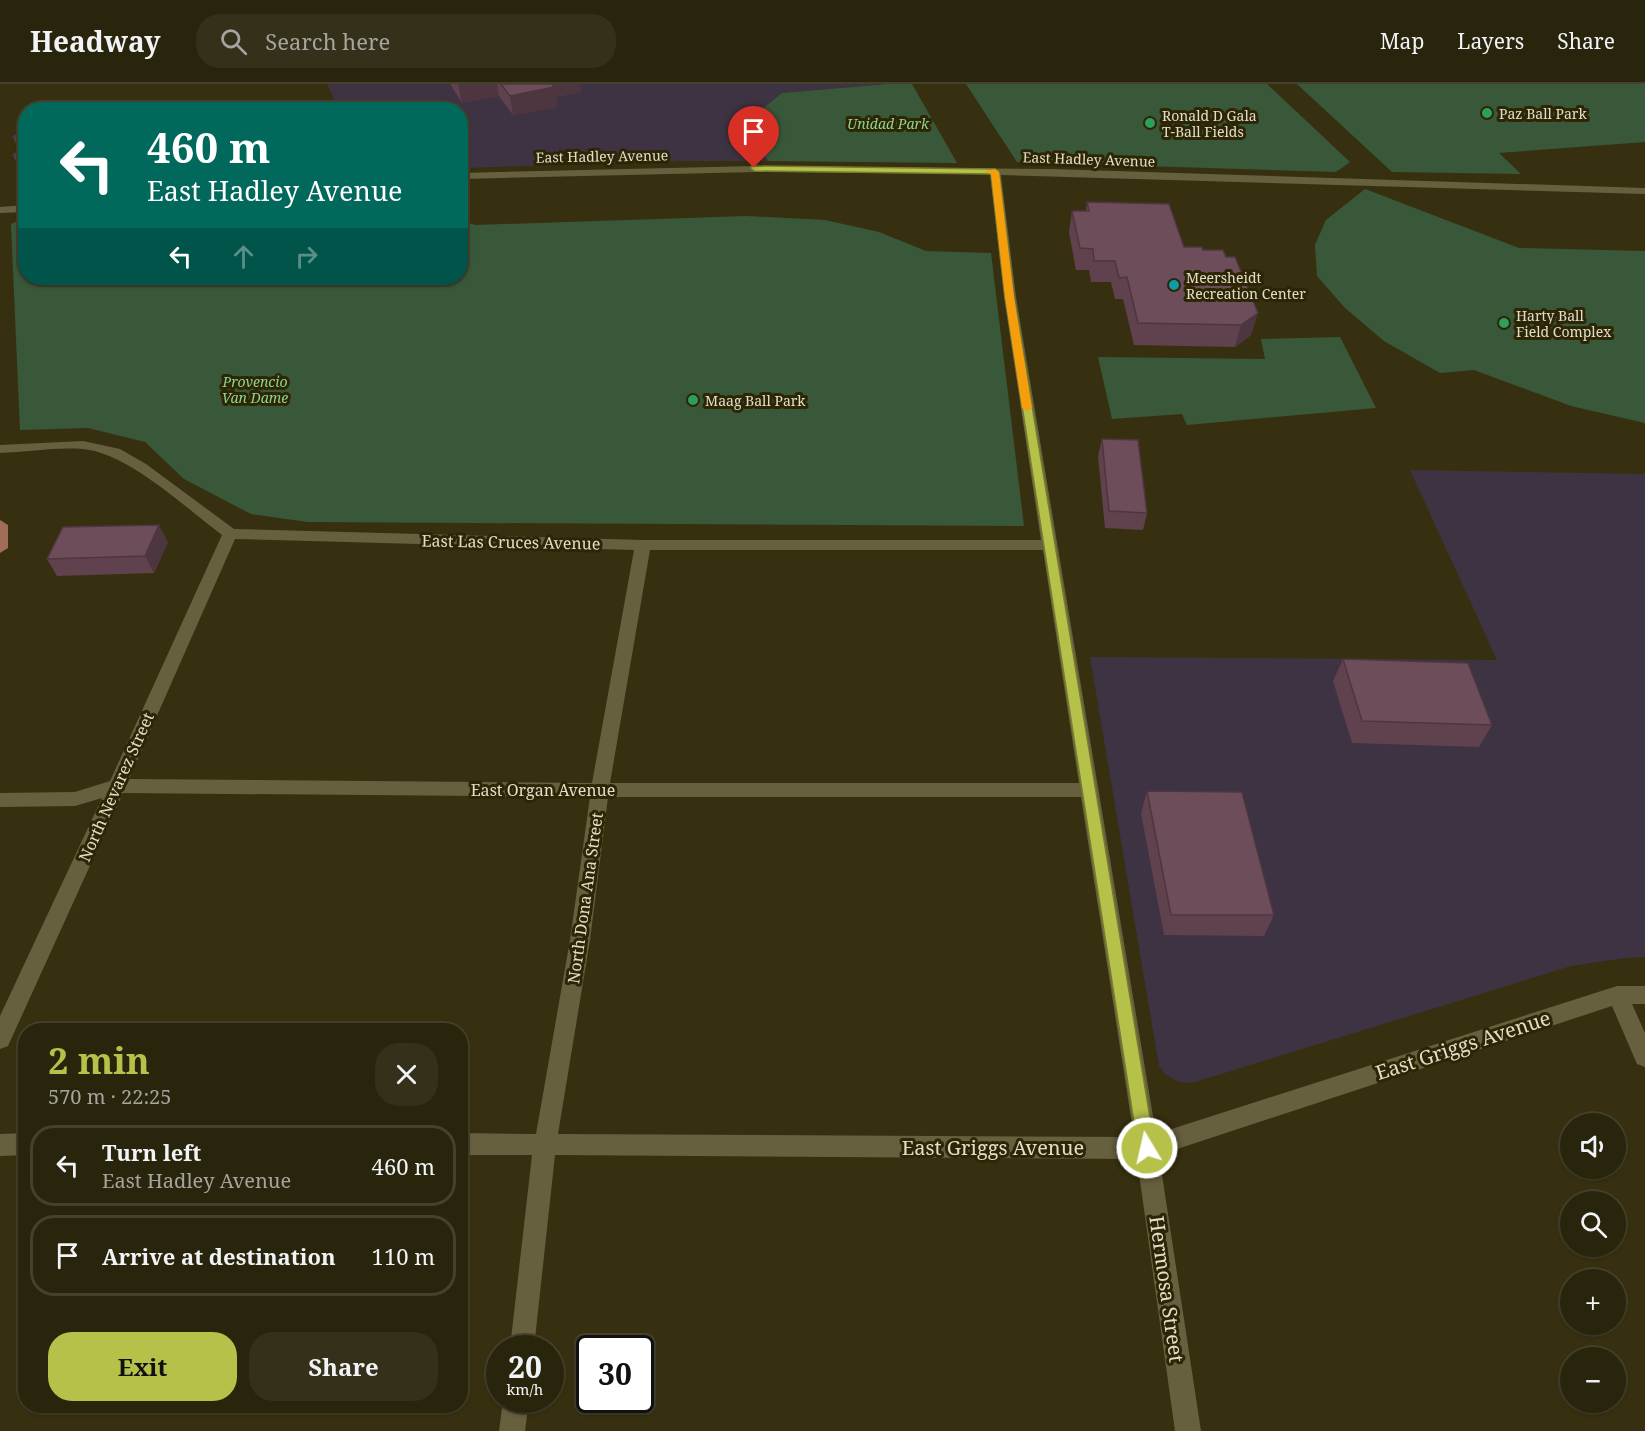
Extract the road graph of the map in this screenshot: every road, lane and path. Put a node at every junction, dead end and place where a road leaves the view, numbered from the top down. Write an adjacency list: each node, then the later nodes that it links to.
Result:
1 (995, 172): 2 (street, East Hadley Avenue); 3 (street, East Hadley Avenue); 10 (street, Hermosa Street)
2 (468, 176)
3 (1645, 190)
4 (18, 209): 5 (street)
5 (0, 210)
6 (0, 449): 8 (street)
7 (0, 525): 11 (main road)
8 (230, 534): 9 (street, East Las Cruces Avenue); 12 (street, North Nevarez Street)
9 (643, 545): 10 (street, East Las Cruces Avenue); 13 (street, North Dona Ana Street)
10 (1049, 545): 14 (street, Hermosa Street)
11 (0, 548)
12 (117, 786): 13 (street, East Organ Avenue); 15 (street, East Organ Avenue); 18 (street, North Nevarez Street)
13 (600, 790): 14 (street, East Organ Avenue); 23 (street, North Dona Ana Street)
14 (1088, 790): 24 (street, Hermosa Street)
15 (0, 800)
16 (1617, 995): 17 (street, East Griggs Avenue); 19 (street); 24 (street, East Griggs Avenue)
17 (1645, 995)
18 (0, 1039)
19 (1645, 1057)
20 (0, 1144): 21 (street)
21 (18, 1144)
22 (468, 1144): 23 (street, East Griggs Avenue)
23 (545, 1144): 24 (street, East Griggs Avenue); 25 (street, North Dona Ana Street)
24 (1147, 1148): 28 (street, Hermosa Street)
25 (523, 1335)
26 (514, 1413): 27 (street)
27 (512, 1431)
28 (1188, 1431)

